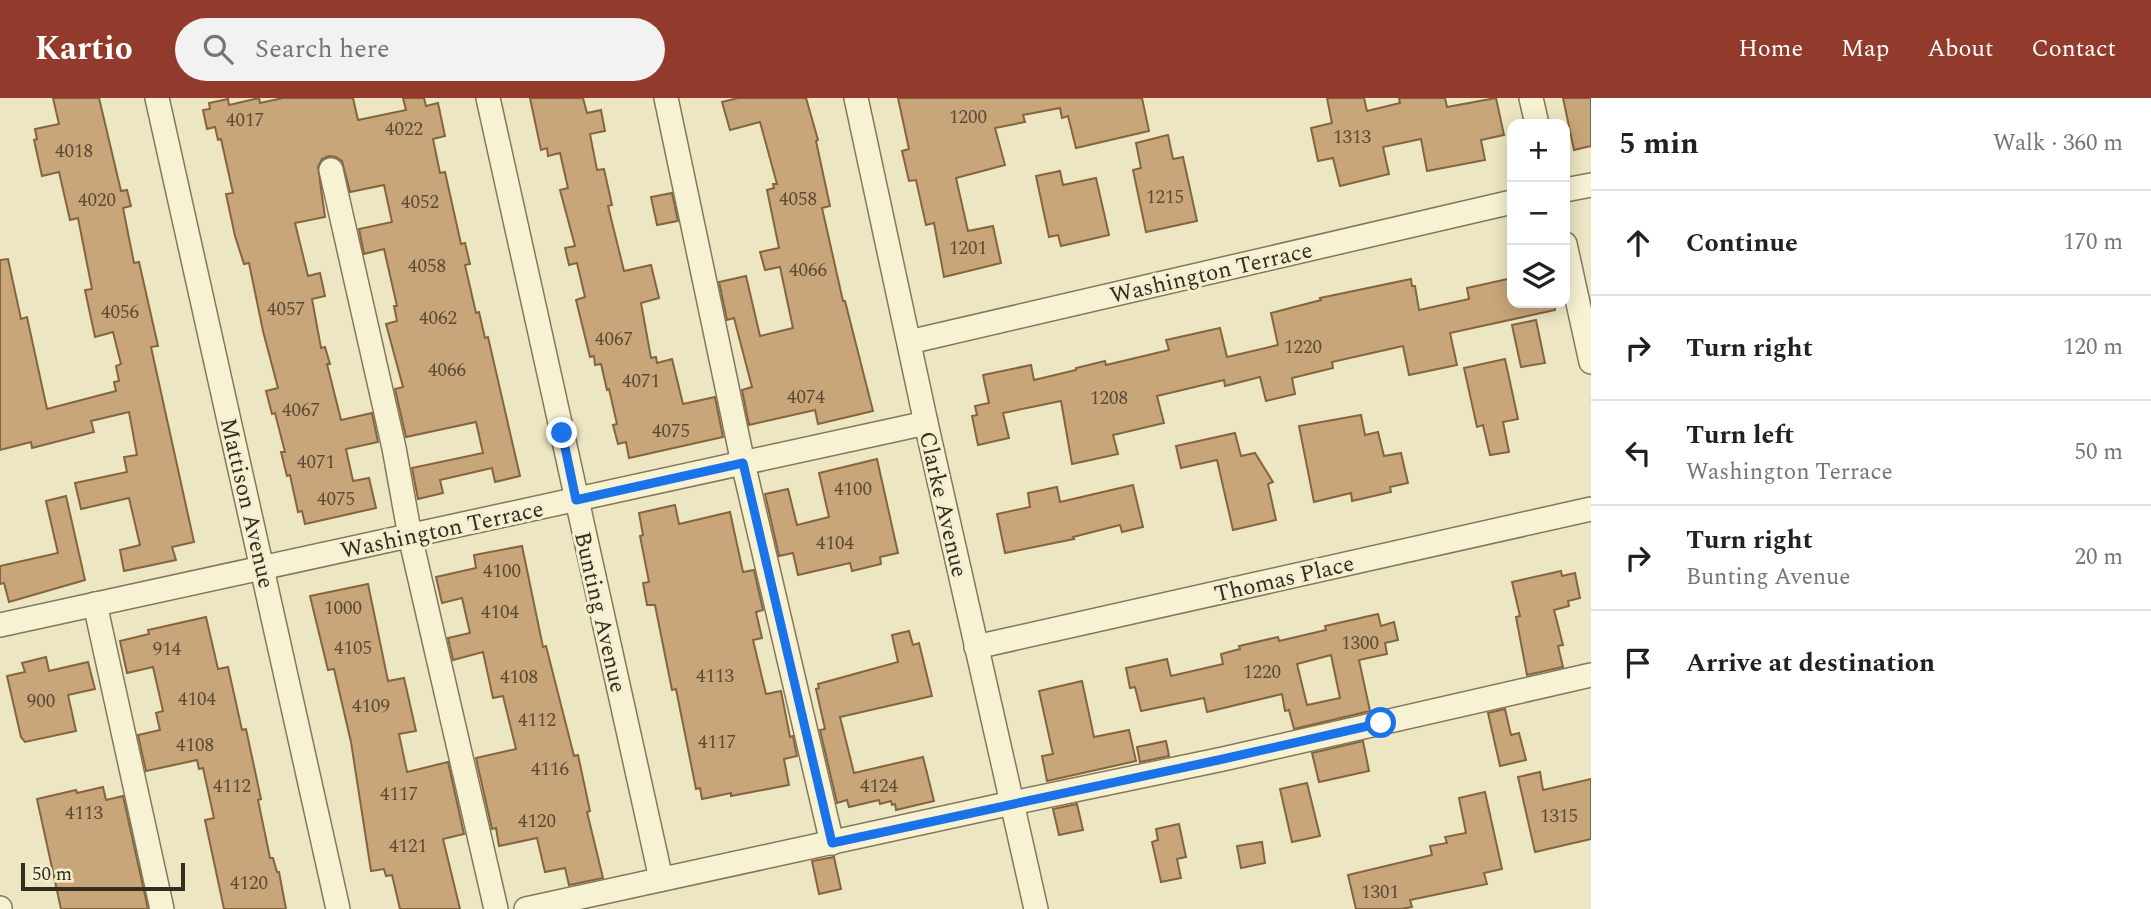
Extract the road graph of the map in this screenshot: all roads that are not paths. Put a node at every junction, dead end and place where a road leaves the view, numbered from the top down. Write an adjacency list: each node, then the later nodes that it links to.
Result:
1 (157, 98): 19 (street, Mattison Avenue)
2 (488, 98): 16 (street, Bunting Avenue)
3 (666, 98): 15 (street)
4 (856, 98): 12 (street, Clarke Avenue)
5 (1531, 98): 6 (street)
6 (1536, 119)
7 (331, 170): 18 (street)
8 (1591, 185): 9 (street)
9 (1570, 190)
10 (1507, 203): 12 (street, Washington Terrace)
11 (1565, 245): 13 (street)
12 (909, 342): 14 (street, Clarke Avenue)
13 (1591, 362)
14 (926, 423): 15 (street, Washington Terrace); 22 (street, Clarke Avenue)
15 (743, 463): 16 (street, Washington Terrace); 25 (street)
16 (576, 500): 18 (street, Washington Terrace); 26 (street, Bunting Avenue)
17 (1591, 509): 22 (street, Thomas Place)
18 (410, 536): 19 (street, Washington Terrace); 29 (street)
19 (262, 568): 20 (street, Washington Terrace); 28 (street, Mattison Avenue)
20 (95, 604): 21 (street, Washington Terrace); 27 (street)
21 (0, 625)
22 (976, 647): 24 (street, Clarke Avenue)
23 (1591, 675): 24 (street)
24 (1012, 803): 25 (street); 31 (street, Clarke Avenue)
25 (832, 843): 26 (street)
26 (661, 879): 30 (street)
27 (162, 909)
28 (338, 909)
29 (496, 909)
30 (526, 909)
31 (1036, 909)

